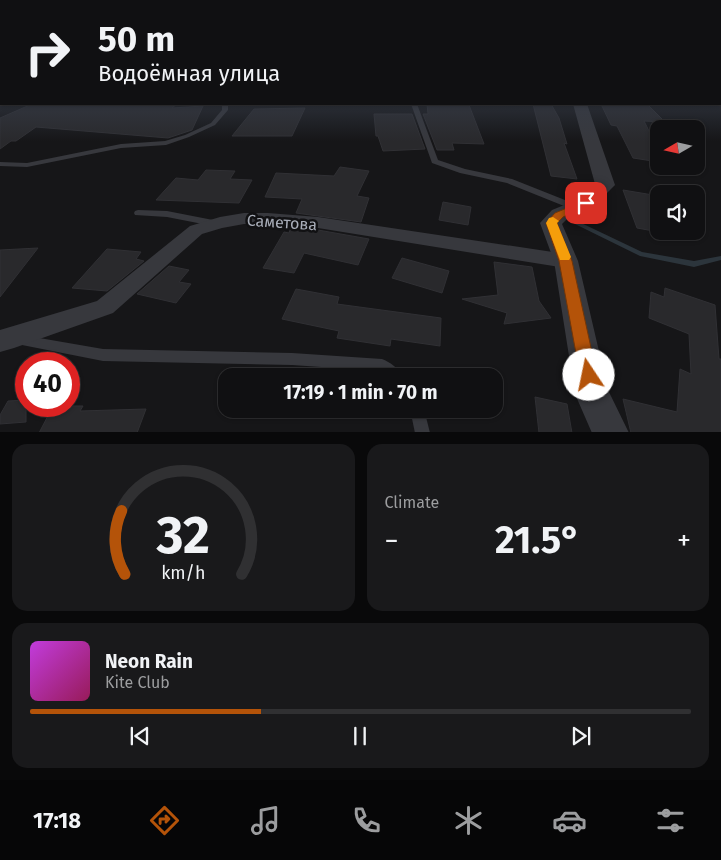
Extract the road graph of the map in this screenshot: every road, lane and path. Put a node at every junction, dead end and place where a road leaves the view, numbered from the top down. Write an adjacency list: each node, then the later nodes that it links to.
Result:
1 (225, 105): 4 (lane)
2 (414, 105): 5 (lane)
3 (580, 105): 5 (street)
4 (0, 164)
5 (577, 208): 8 (street)
6 (138, 213): 7 (lane)
7 (213, 223): 8 (street, Саметова); 9 (street, Саметова)
8 (566, 261): 13 (street)
9 (7, 340): 10 (lane)
10 (386, 368)
11 (419, 418): 12 (lane)
12 (423, 432)
13 (611, 432)

